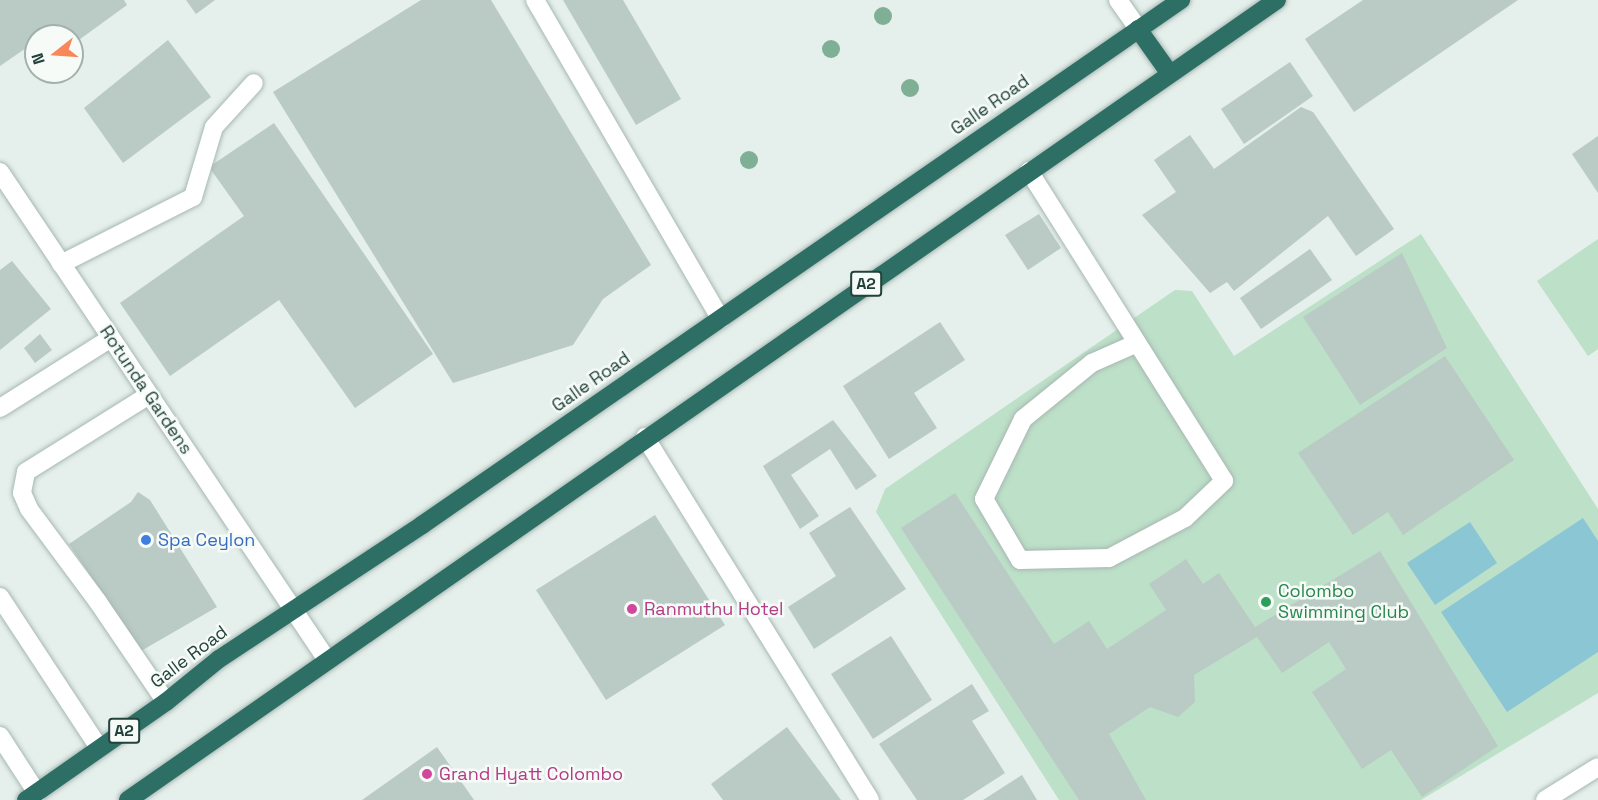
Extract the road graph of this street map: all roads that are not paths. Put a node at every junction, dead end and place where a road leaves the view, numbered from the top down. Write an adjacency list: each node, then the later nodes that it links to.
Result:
1 (535, 0): 11 (main road)
2 (1118, 0): 5 (main road)
3 (1181, 0): 5 (highway, Galle Road / A2)
4 (1277, 0): 6 (highway, A2)
5 (1138, 29): 6 (highway); 11 (highway, Galle Road / A2)
6 (1170, 74): 8 (highway, A2)
7 (254, 83): 10 (main road)
8 (1029, 171): 13 (main road); 16 (highway, A2)
9 (0, 172): 10 (main road, Rotunda Gardens)
10 (61, 264): 12 (main road, Rotunda Gardens)
11 (721, 319): 18 (highway, Galle Road / A2)
12 (111, 338): 14 (main road, Rotunda Gardens); 15 (main road)
13 (1135, 344): 13 (main road)
14 (149, 395): 18 (main road, Rotunda Gardens); 20 (main road)
15 (0, 408)
16 (645, 437): 19 (highway, A2); 26 (main road)
17 (0, 597): 22 (main road)
18 (291, 609): 19 (main road, Rotunda Gardens); 20 (highway, Galle Road / A2)
19 (327, 660): 25 (highway, A2)
20 (166, 702): 22 (highway, Galle Road / A2)
21 (0, 736): 24 (main road)
22 (99, 748): 24 (highway, Galle Road / A2)
23 (1598, 767): 27 (main road)
24 (32, 796)
25 (128, 800)
26 (870, 800)
27 (1545, 800)

